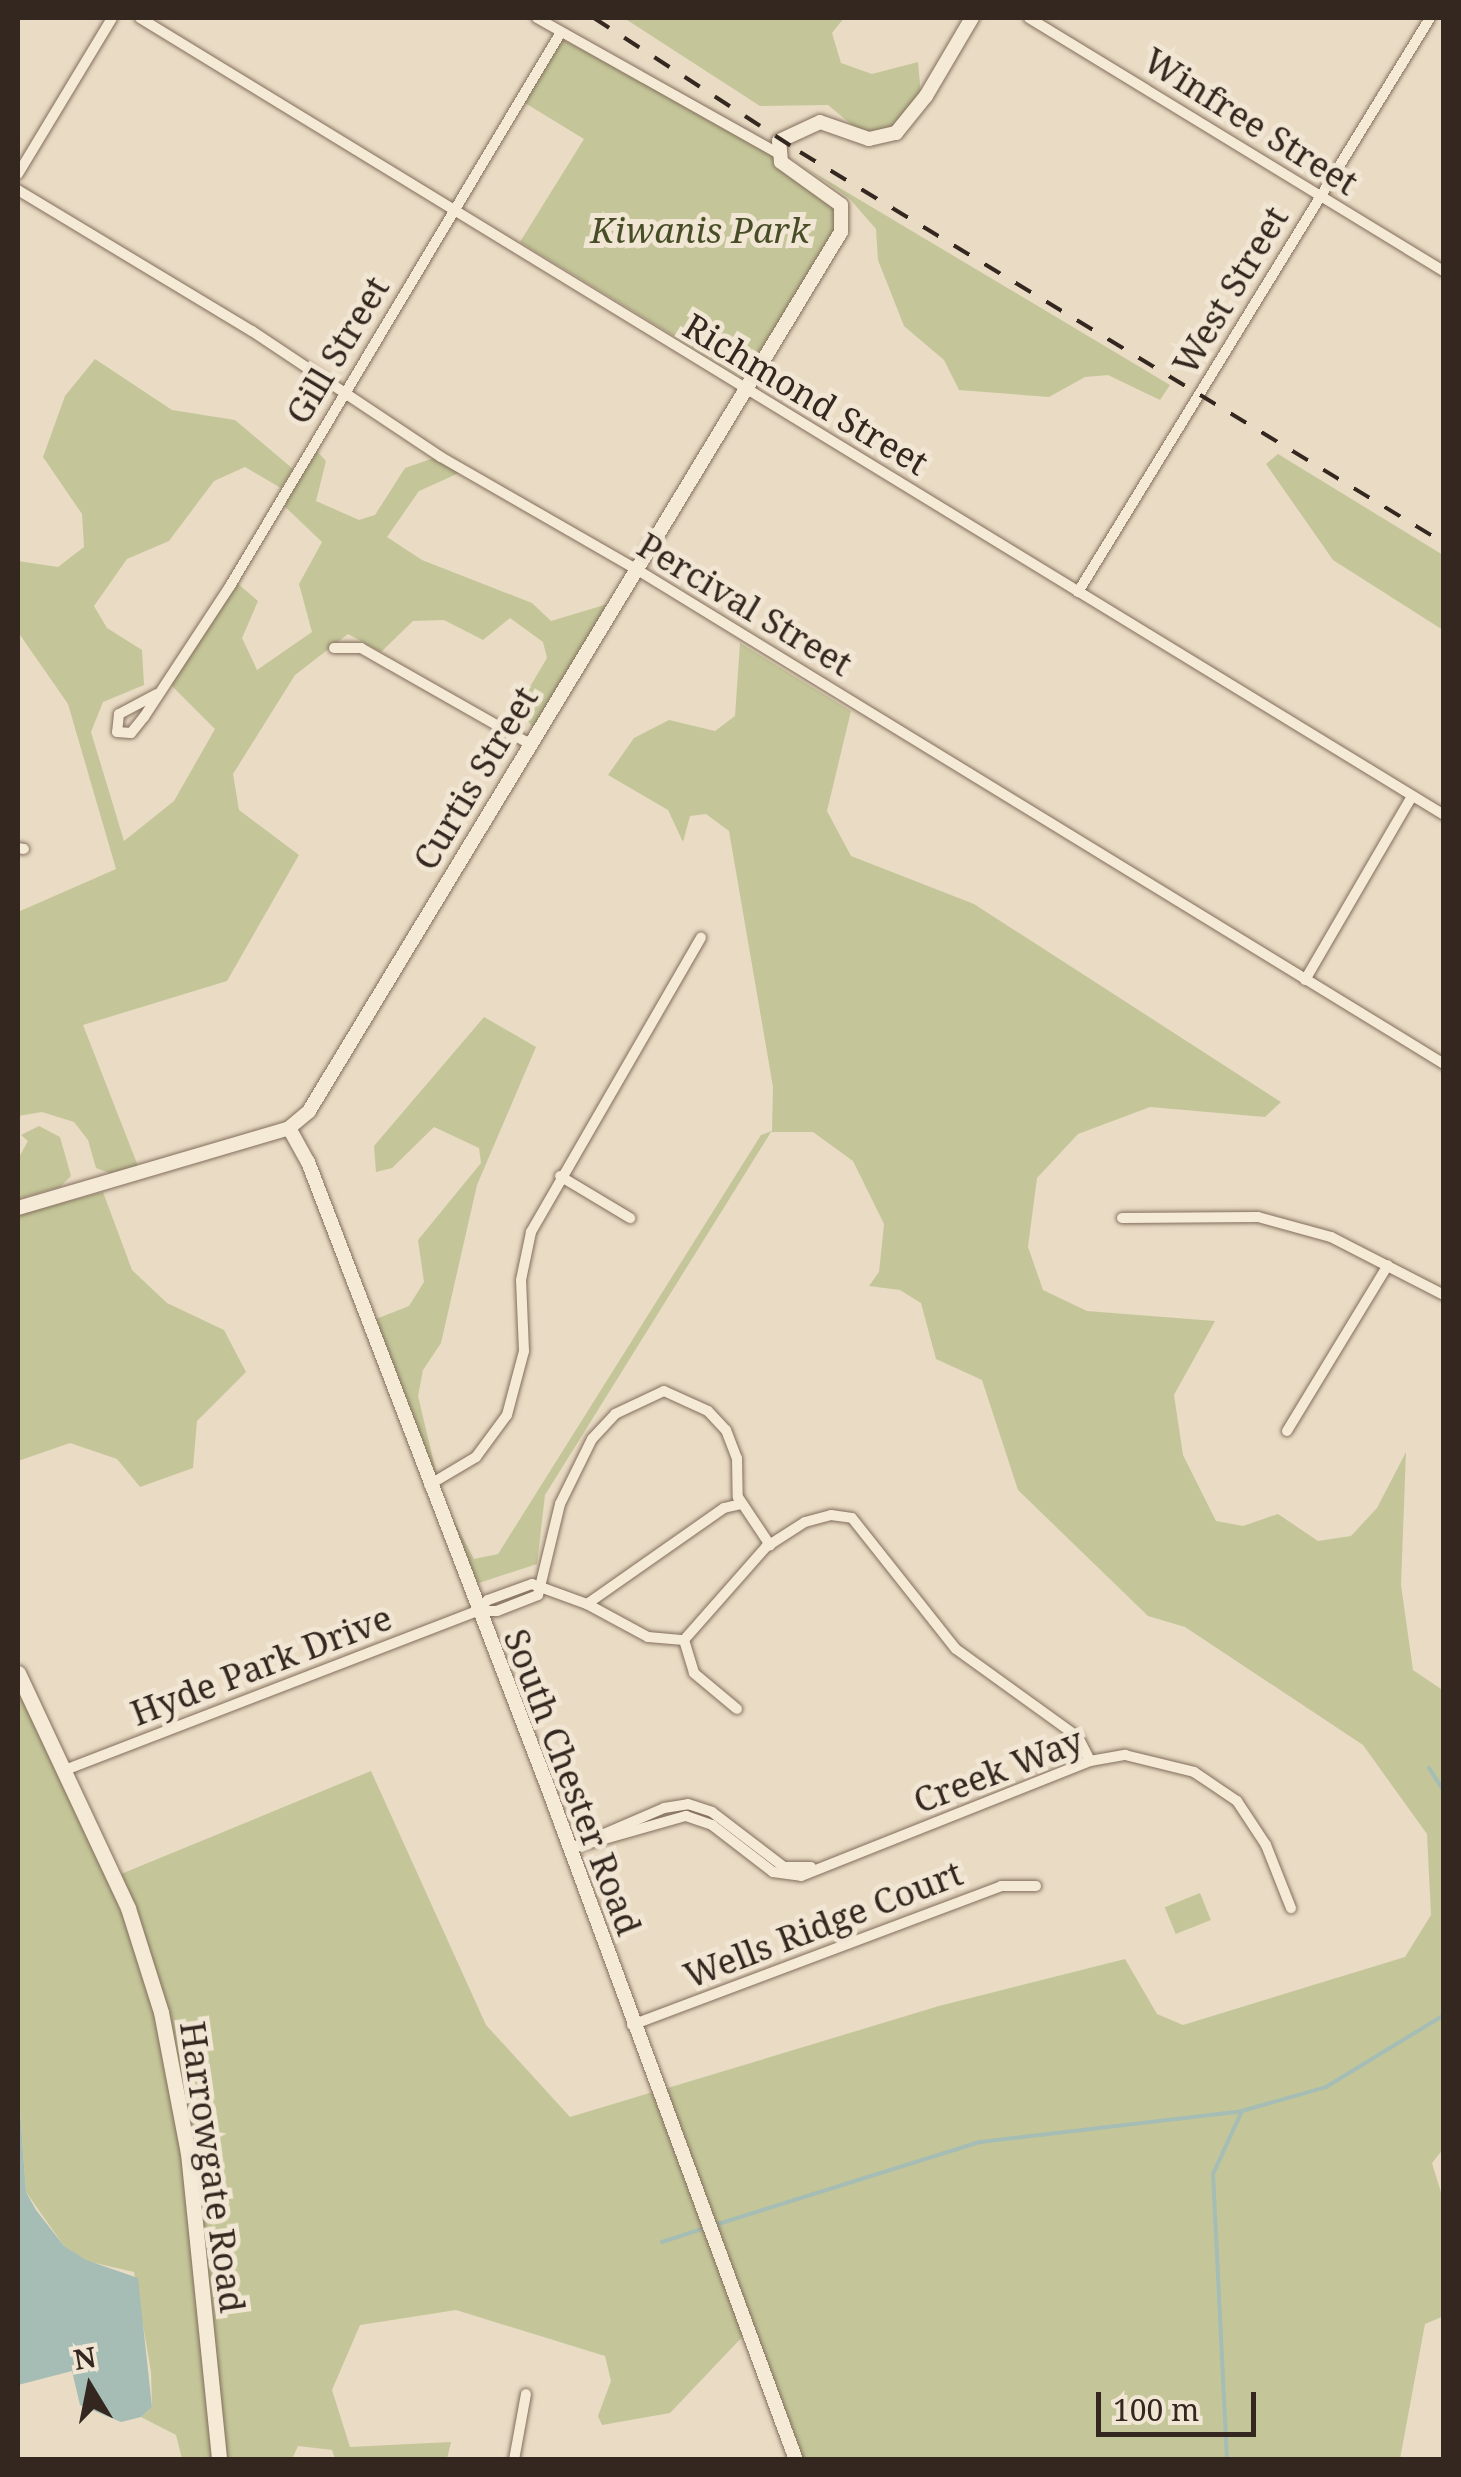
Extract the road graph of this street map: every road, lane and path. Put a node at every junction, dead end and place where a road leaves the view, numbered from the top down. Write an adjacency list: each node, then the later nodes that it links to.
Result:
1 (112, 18): 10 (street)
2 (140, 18): 13 (street, Richmond Street)
3 (536, 18): 8 (street)
4 (972, 18): 9 (street)
5 (1030, 18): 12 (street, Winfree Street)
6 (1433, 18): 7 (street); 12 (street, West Street)
7 (1444, 22)
8 (561, 32): 9 (street); 13 (street, Gill Street)
9 (776, 152): 15 (street, Curtis Street)
10 (18, 174)
11 (18, 190): 16 (street, Percival Street)
12 (1320, 196): 14 (street, Winfree Street); 18 (street, West Street)
13 (454, 210): 15 (street, Richmond Street); 16 (street, Gill Street)
14 (1444, 271)
15 (745, 388): 17 (street, Curtis Street); 18 (street, Richmond Street)
16 (343, 392): 17 (street, Percival Street); 20 (street, Gill Street)
17 (636, 569): 21 (street, Curtis Street); 25 (street, Percival Street)
18 (1078, 592): 22 (street, Richmond Street)
19 (334, 648): 21 (street)
20 (158, 694)
21 (530, 744): 27 (street, Curtis Street)
22 (1412, 796): 23 (street, Richmond Street); 25 (street)
23 (1444, 816)
24 (701, 938): 28 (street)
25 (1305, 980): 26 (street, Percival Street)
26 (1444, 1064)
27 (289, 1128): 29 (street); 35 (street, South Chester Road)
28 (560, 1176): 30 (street); 35 (street)
29 (18, 1208)
30 (630, 1218)
31 (1122, 1218): 32 (street)
32 (1388, 1266): 33 (street); 34 (street)
33 (1444, 1295)
34 (1287, 1431)
35 (429, 1485): 40 (street, South Chester Road)
36 (742, 1504): 37 (street); 38 (street); 39 (street)
37 (770, 1546): 41 (street); 44 (street)
38 (544, 1586): 39 (street); 40 (street, Hyde Park Drive)
39 (587, 1604): 41 (street)
40 (476, 1611): 45 (street, Hyde Park Drive); 46 (street, South Chester Road)
41 (684, 1640): 43 (street)
42 (18, 1673): 45 (main road, Harrowgate Road)
43 (737, 1709)
44 (1090, 1761): 46 (street, Creek Way); 48 (street, Creek Way)
45 (65, 1770): 51 (main road, Harrowgate Road)
46 (569, 1849): 49 (street, South Chester Road)
47 (1036, 1886): 49 (street, Wells Ridge Court)
48 (1291, 1908)
49 (632, 2025): 53 (street, South Chester Road)
50 (526, 2394): 52 (street)
51 (219, 2460)
52 (514, 2460)
53 (796, 2460)

